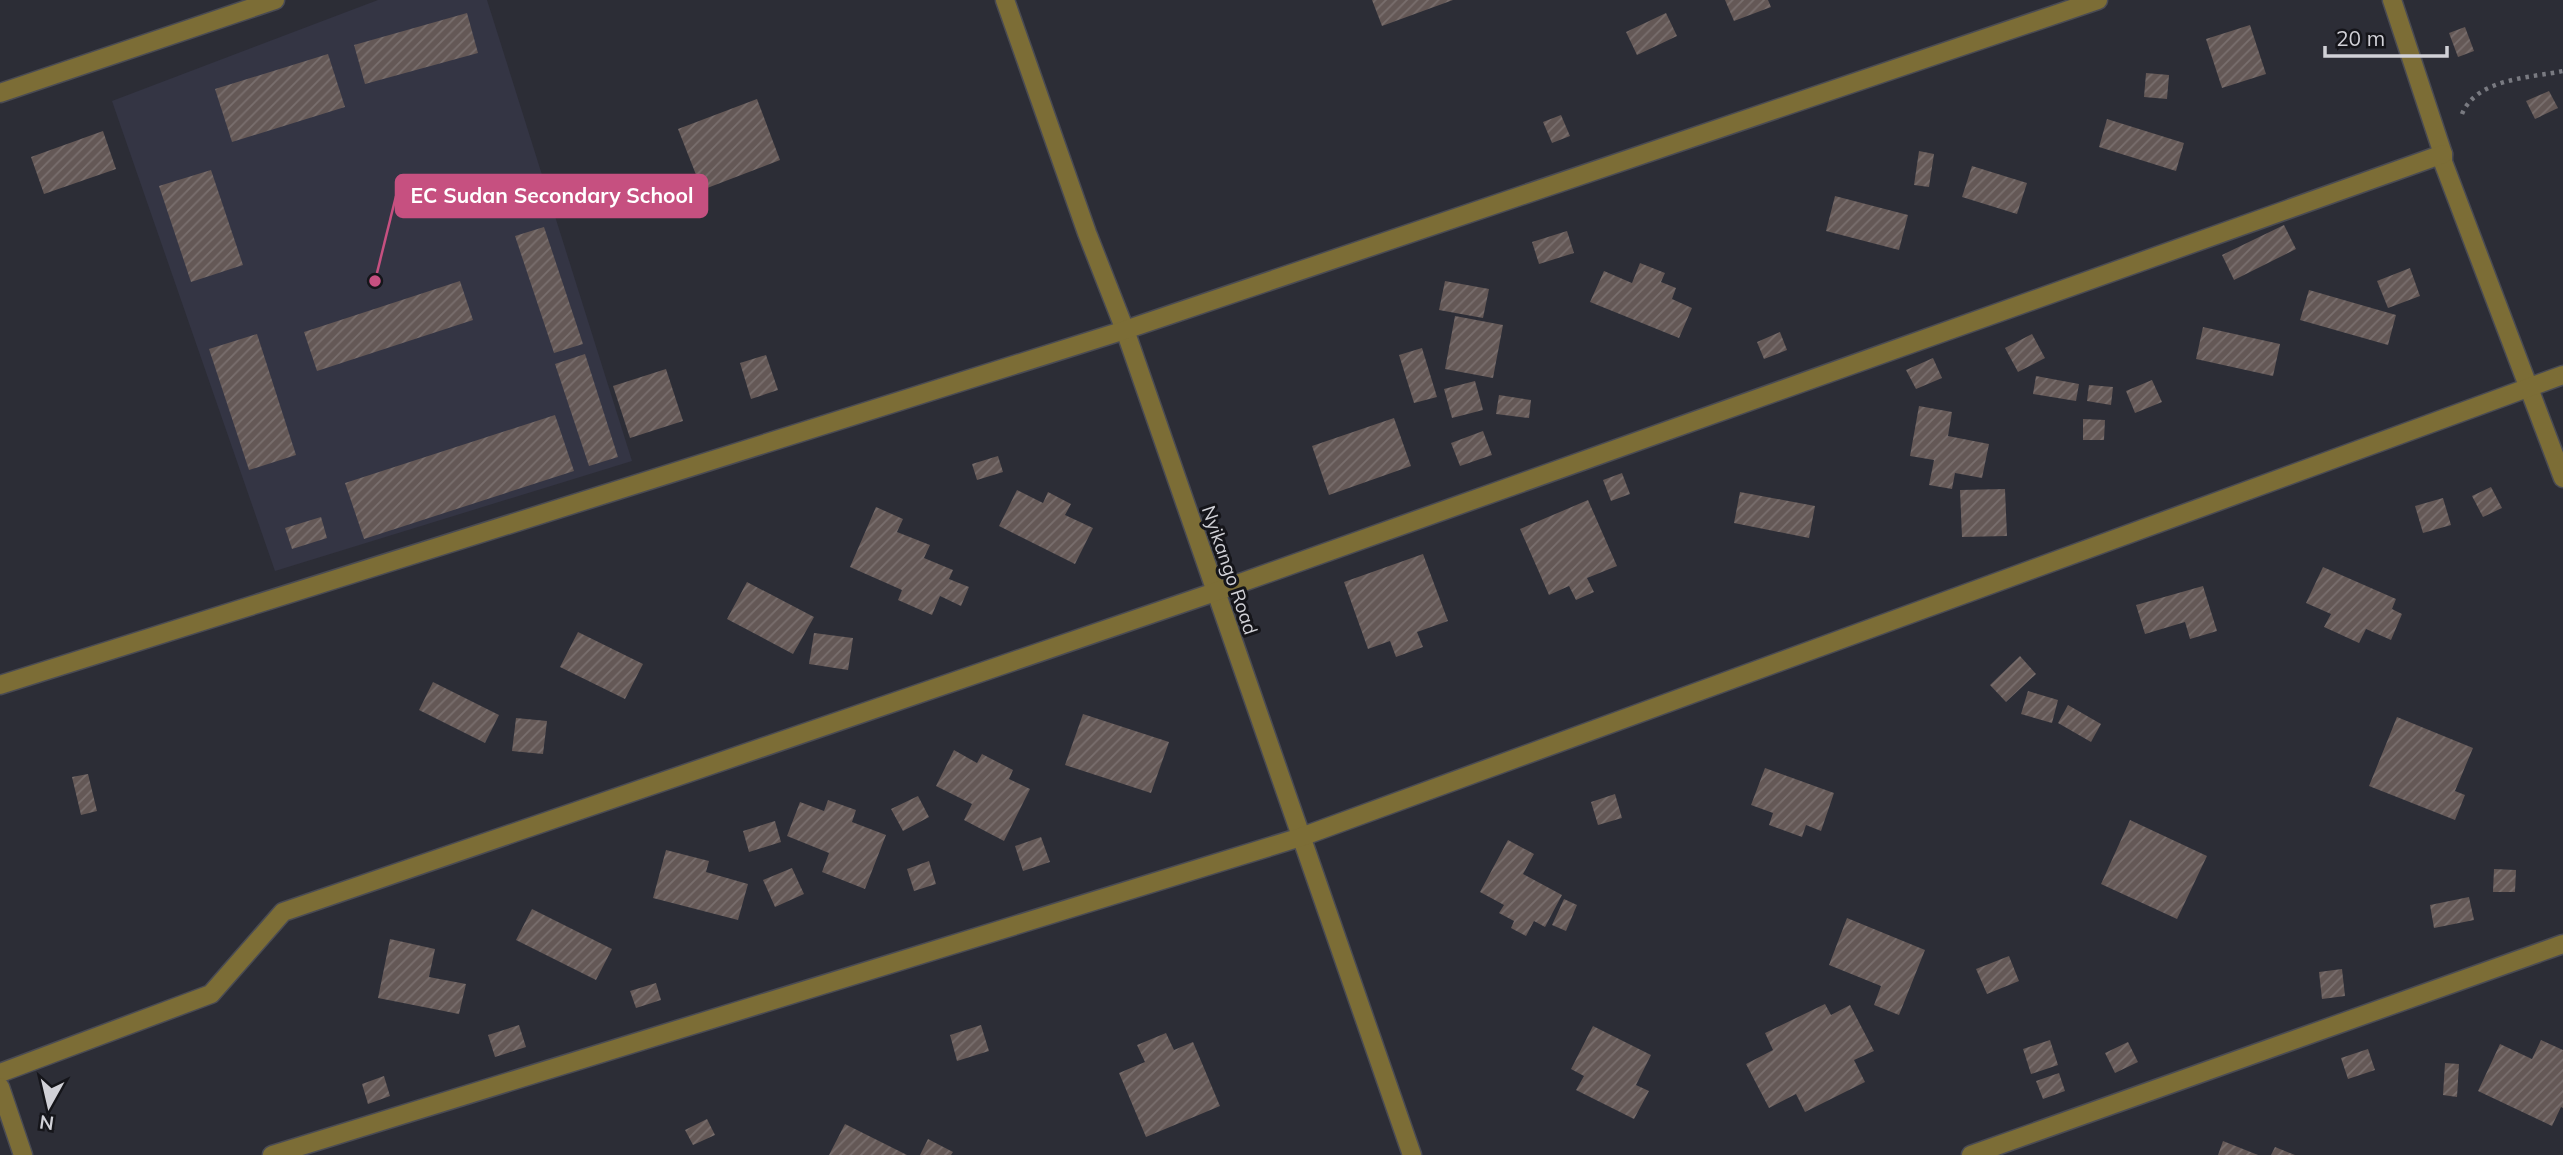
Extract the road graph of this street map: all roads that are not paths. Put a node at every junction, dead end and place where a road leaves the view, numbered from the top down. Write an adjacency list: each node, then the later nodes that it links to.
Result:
1 (275, 0): 5 (street)
2 (1005, 0): 7 (street, Nyikango Road)
3 (2098, 0): 7 (street)
4 (2392, 0): 6 (street)
5 (0, 93)
6 (2443, 158): 9 (street); 11 (street)
7 (1125, 330): 11 (street, Nyikango Road); 12 (street)
8 (2563, 375): 9 (street)
9 (2529, 387): 10 (street); 13 (street)
10 (2563, 478)
11 (1215, 592): 13 (street, Nyikango Road); 15 (street)
12 (0, 685)
13 (1301, 837): 18 (street); 19 (street, Nyikango Road)
14 (2563, 944): 20 (street)
15 (0, 1073)
16 (0, 1087): 17 (street)
17 (23, 1155)
18 (272, 1155)
19 (1412, 1155)
20 (1971, 1155)

